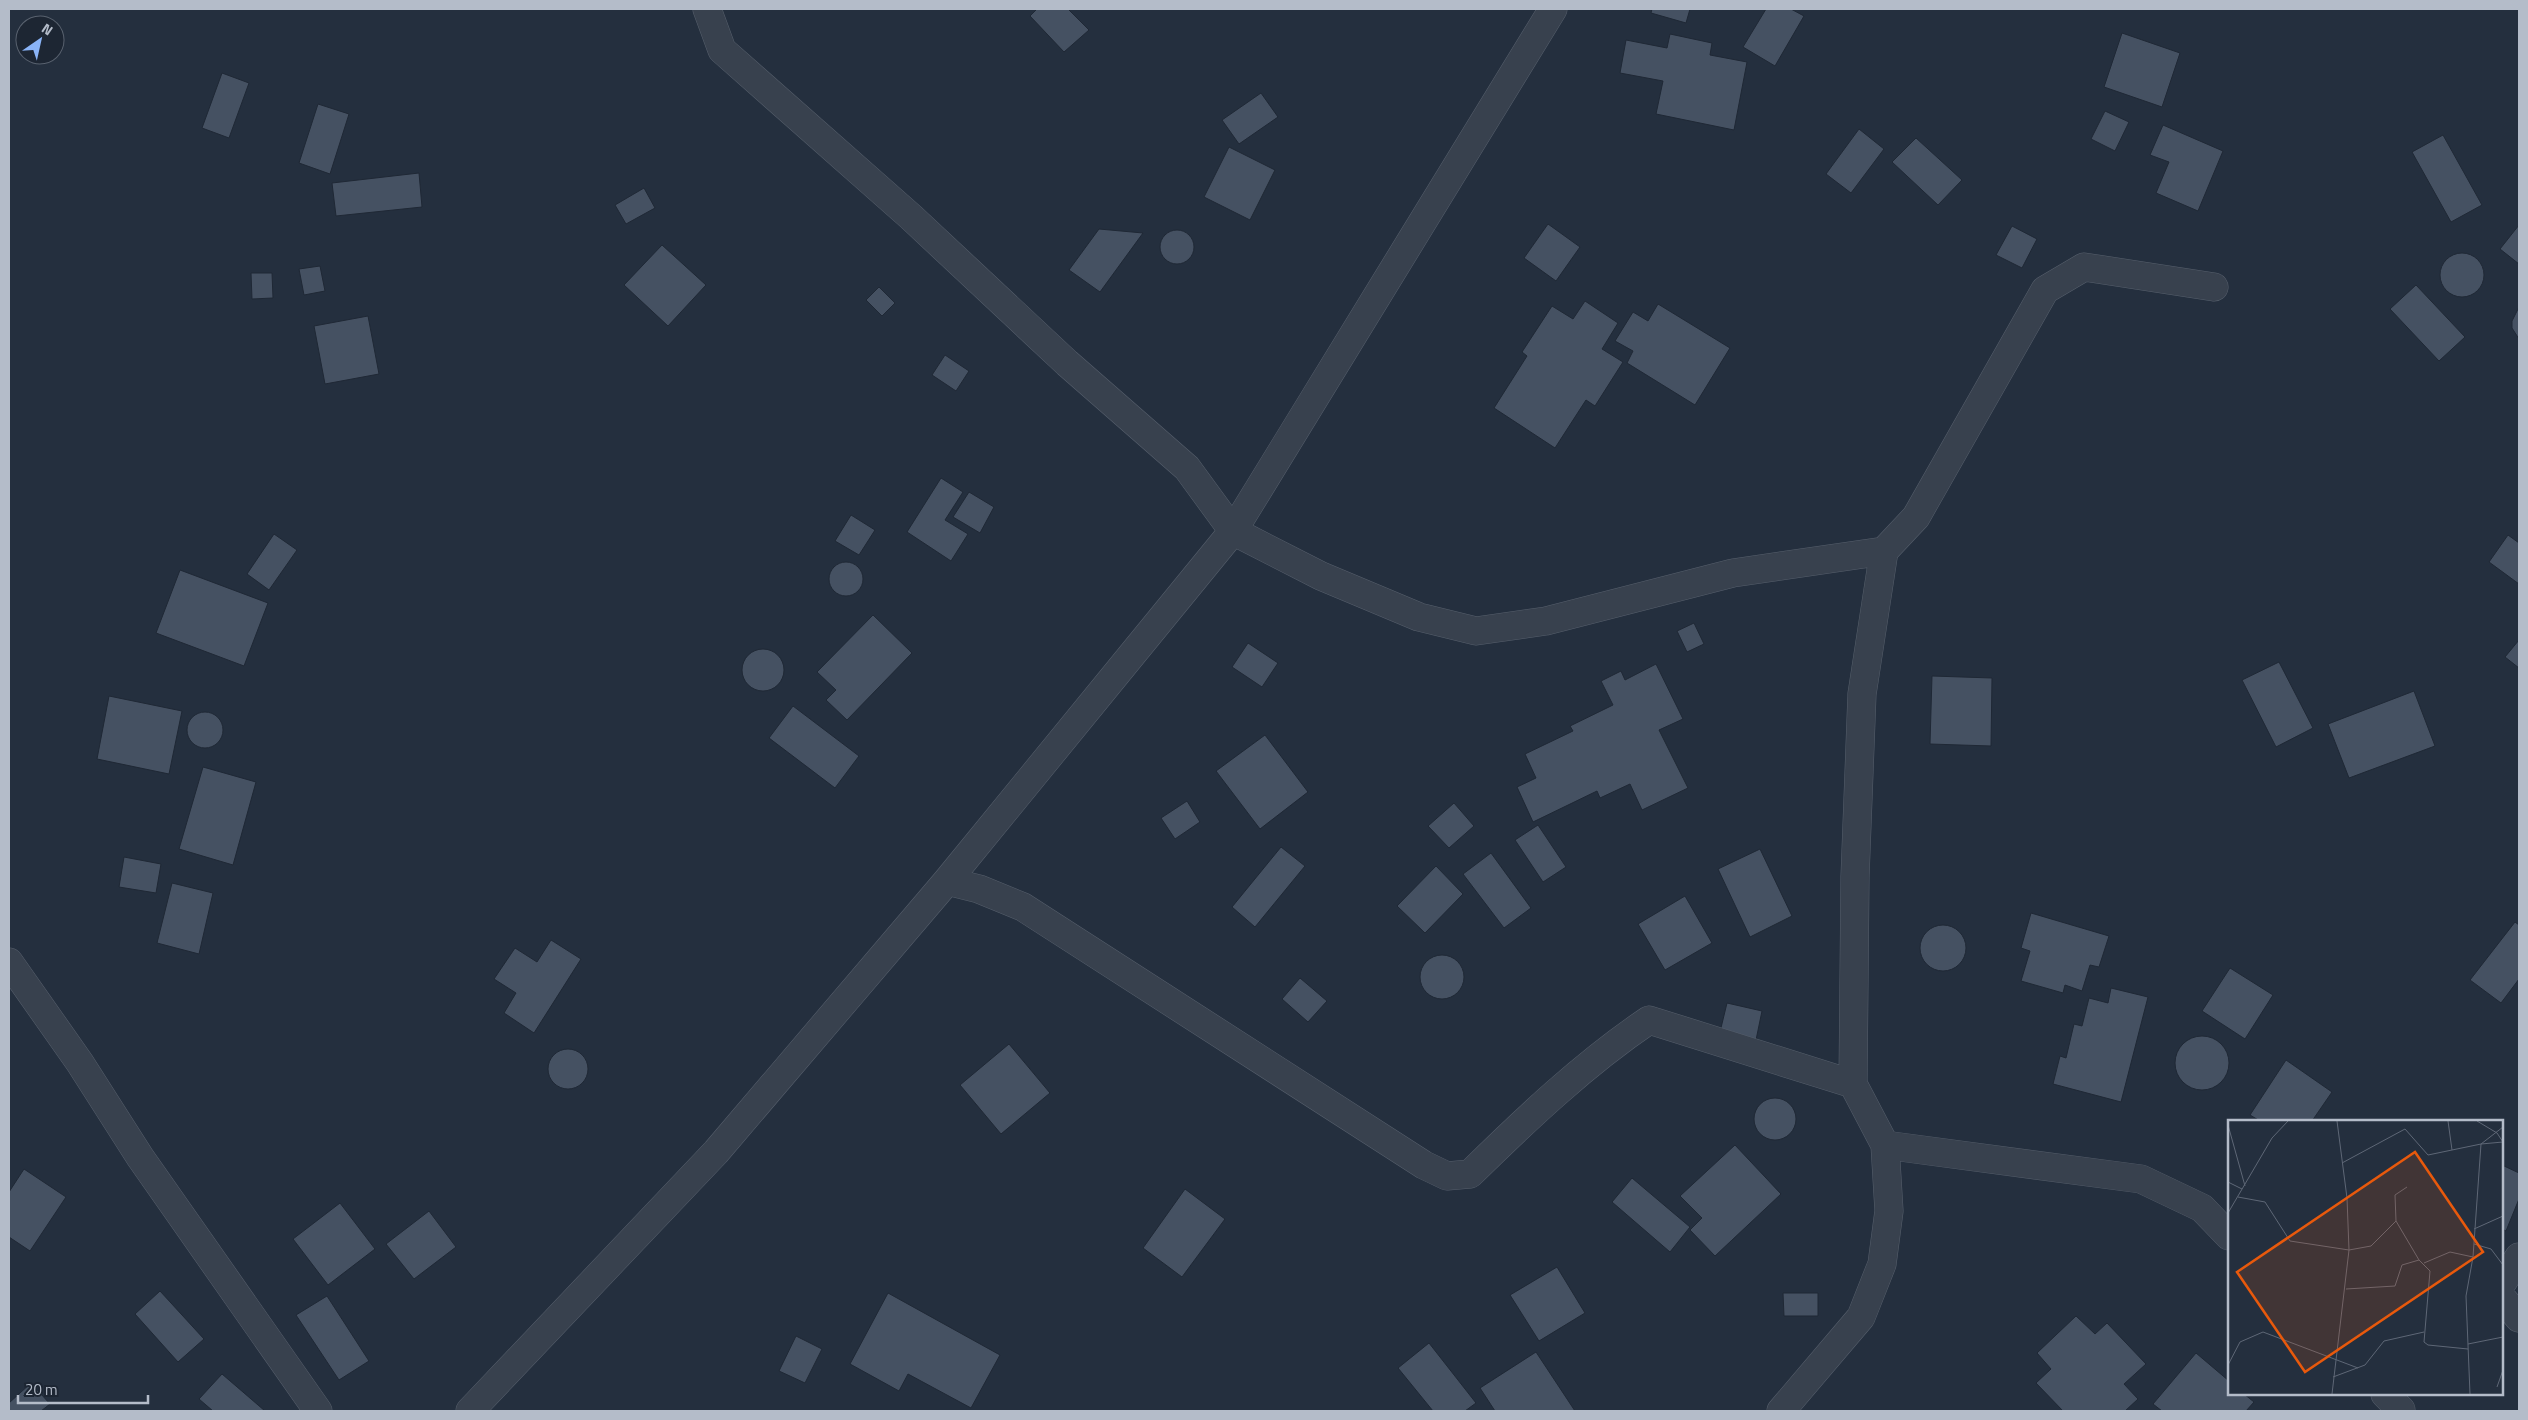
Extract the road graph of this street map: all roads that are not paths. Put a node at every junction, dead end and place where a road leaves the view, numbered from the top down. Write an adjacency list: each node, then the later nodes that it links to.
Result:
1 (707, 9): 4 (street)
2 (1553, 9): 4 (street)
3 (2214, 287): 5 (street)
4 (1233, 531): 5 (street); 6 (street)
5 (1884, 551): 8 (street)
6 (947, 881): 8 (street); 16 (street)
7 (9, 962): 15 (street)
8 (1853, 1084): 9 (street)
9 (1885, 1145): 10 (street); 17 (street)
10 (2228, 1235)
11 (2519, 1258): 12 (street)
12 (2503, 1282)
13 (2503, 1299): 14 (street)
14 (2519, 1318)
15 (318, 1411)
16 (470, 1411)
17 (1781, 1411)

